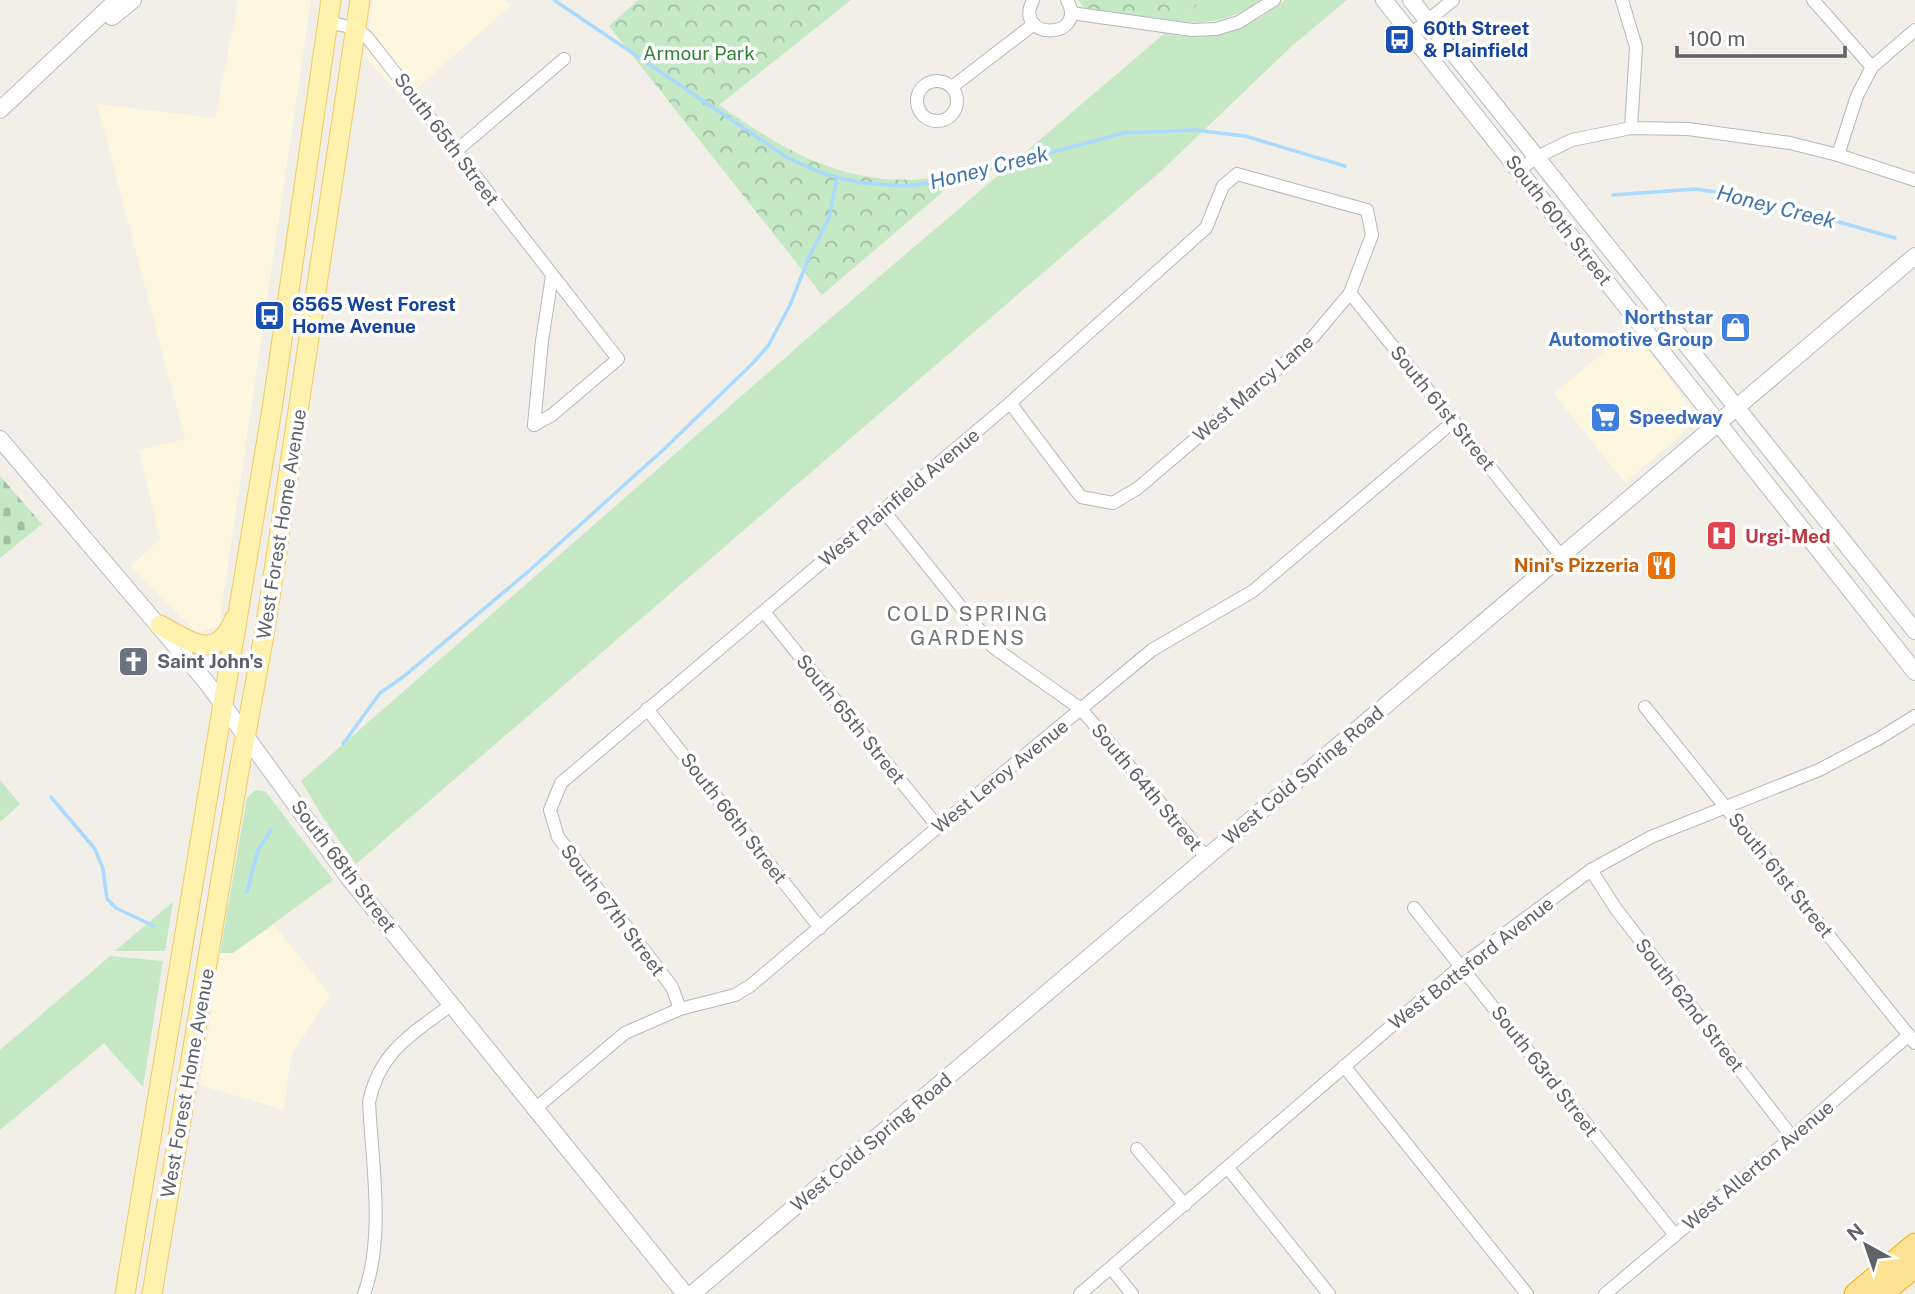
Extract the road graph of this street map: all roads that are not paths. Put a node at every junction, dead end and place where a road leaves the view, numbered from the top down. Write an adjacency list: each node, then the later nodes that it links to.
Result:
1 (117, 0): 20 (street)
2 (133, 0): 20 (street)
3 (331, 0): 14 (main road, West Forest Home Avenue)
4 (360, 0): 16 (main road, West Forest Home Avenue)
5 (1033, 0): 15 (street)
6 (1274, 0): 12 (street)
7 (1384, 0): 18 (street, South 60th Street)
8 (1412, 0): 13 (street, South 60th Street)
9 (1453, 0): 13 (street)
10 (1622, 0): 24 (street)
11 (1813, 0): 21 (street)
12 (1069, 6): 15 (street)
13 (1428, 21): 18 (street); 27 (street, South 60th Street)
14 (327, 22): 16 (street); 43 (main road, West Forest Home Avenue)
15 (1034, 24): 22 (street)
16 (355, 28): 25 (street, South 65th Street); 53 (main road, West Forest Home Avenue)
17 (1915, 30): 21 (street)
18 (1411, 34): 28 (street, South 60th Street)
19 (564, 59): 25 (street)
20 (49, 65): 23 (street)
21 (1872, 67): 26 (street)
22 (953, 87)
23 (0, 110)
24 (1631, 128): 26 (street); 27 (street)
25 (456, 151): 32 (street, South 65th Street)
26 (1838, 155): 29 (street)
27 (1537, 157): 28 (street); 35 (street, South 60th Street)
28 (1519, 170): 34 (street, South 60th Street)
29 (1915, 180)
30 (1367, 210): 33 (street, West Marcy Lane); 36 (street, West Plainfield Avenue)
31 (1915, 256): 37 (street, West Cold Spring Road)
32 (552, 276): 32 (street, South 65th Street)
33 (1350, 293): 36 (street, West Marcy Lane); 38 (street, South 61st Street)
34 (1649, 335): 35 (street); 39 (street, South 60th Street)
35 (1690, 349): 37 (street, South 60th Street)
36 (1010, 403): 41 (street, West Plainfield Avenue)
37 (1736, 406): 39 (street, West Cold Spring Road); 46 (street, South 60th Street)
38 (1454, 421): 42 (street, South 61st Street); 51 (street, West Leroy Avenue)
39 (1718, 422): 42 (street, West Cold Spring Road); 47 (street, South 60th Street)
40 (0, 439): 45 (street, South 68th Street)
41 (883, 510): 44 (street, West Plainfield Avenue); 51 (street, South 64th Street)
42 (1561, 556): 57 (street, West Cold Spring Road)
43 (240, 606): 45 (main road); 48 (main road, West Forest Home Avenue)
44 (764, 612): 50 (street, West Plainfield Avenue); 56 (street, South 65th Street)
45 (160, 625): 48 (street, South 68th Street)
46 (1915, 631)
47 (1915, 672)
48 (224, 705): 53 (street, South 68th Street); 75 (main road, West Forest Home Avenue)
49 (1646, 707): 54 (street, South 61st Street)
50 (647, 709): 55 (street, West Plainfield Avenue); 60 (street, South 66th Street)
51 (1081, 709): 56 (street, West Leroy Avenue); 57 (street, South 64th Street)
52 (1915, 716): 54 (street, West Bottsford Avenue)
53 (247, 734): 62 (street, South 68th Street); 76 (main road, West Forest Home Avenue)
54 (1726, 807): 58 (street, West Bottsford Avenue); 64 (street, South 61st Street)
55 (550, 810): 63 (street, South 67th Street)
56 (938, 827): 60 (street, West Leroy Avenue)
57 (1206, 857): 79 (street, West Cold Spring Road)
58 (1591, 870): 61 (street, West Bottsford Avenue); 67 (street, South 62nd Street)
59 (1414, 908): 61 (street, South 63rd Street)
60 (820, 928): 63 (street, West Leroy Avenue)
61 (1461, 966): 65 (street, West Bottsford Avenue); 71 (street, South 63rd Street)
62 (452, 1004): 66 (street, South 68th Street); 77 (street)
63 (680, 1009): 66 (street, West Leroy Avenue)
64 (1912, 1039): 67 (street, West Allerton Avenue)
65 (1344, 1066): 69 (street, West Bottsford Avenue); 83 (street)
66 (536, 1108): 78 (street, South 68th Street)
67 (1792, 1138): 71 (street, West Allerton Avenue)
68 (1137, 1149): 70 (street)
69 (1228, 1168): 70 (street, West Bottsford Avenue); 82 (street)
70 (1185, 1205): 74 (street, West Bottsford Avenue)
71 (1675, 1235): 84 (street, West Allerton Avenue)
72 (1915, 1244): 85 (highway)
73 (1915, 1267): 86 (highway)
74 (1111, 1268): 80 (street, West Bottsford Avenue); 81 (street)
75 (125, 1294)
76 (152, 1294)
77 (364, 1294)
78 (685, 1294)
79 (692, 1294)
80 (1080, 1294)
81 (1132, 1294)
82 (1329, 1294)
83 (1527, 1294)
84 (1605, 1294)
85 (1855, 1294)
86 (1882, 1294)

